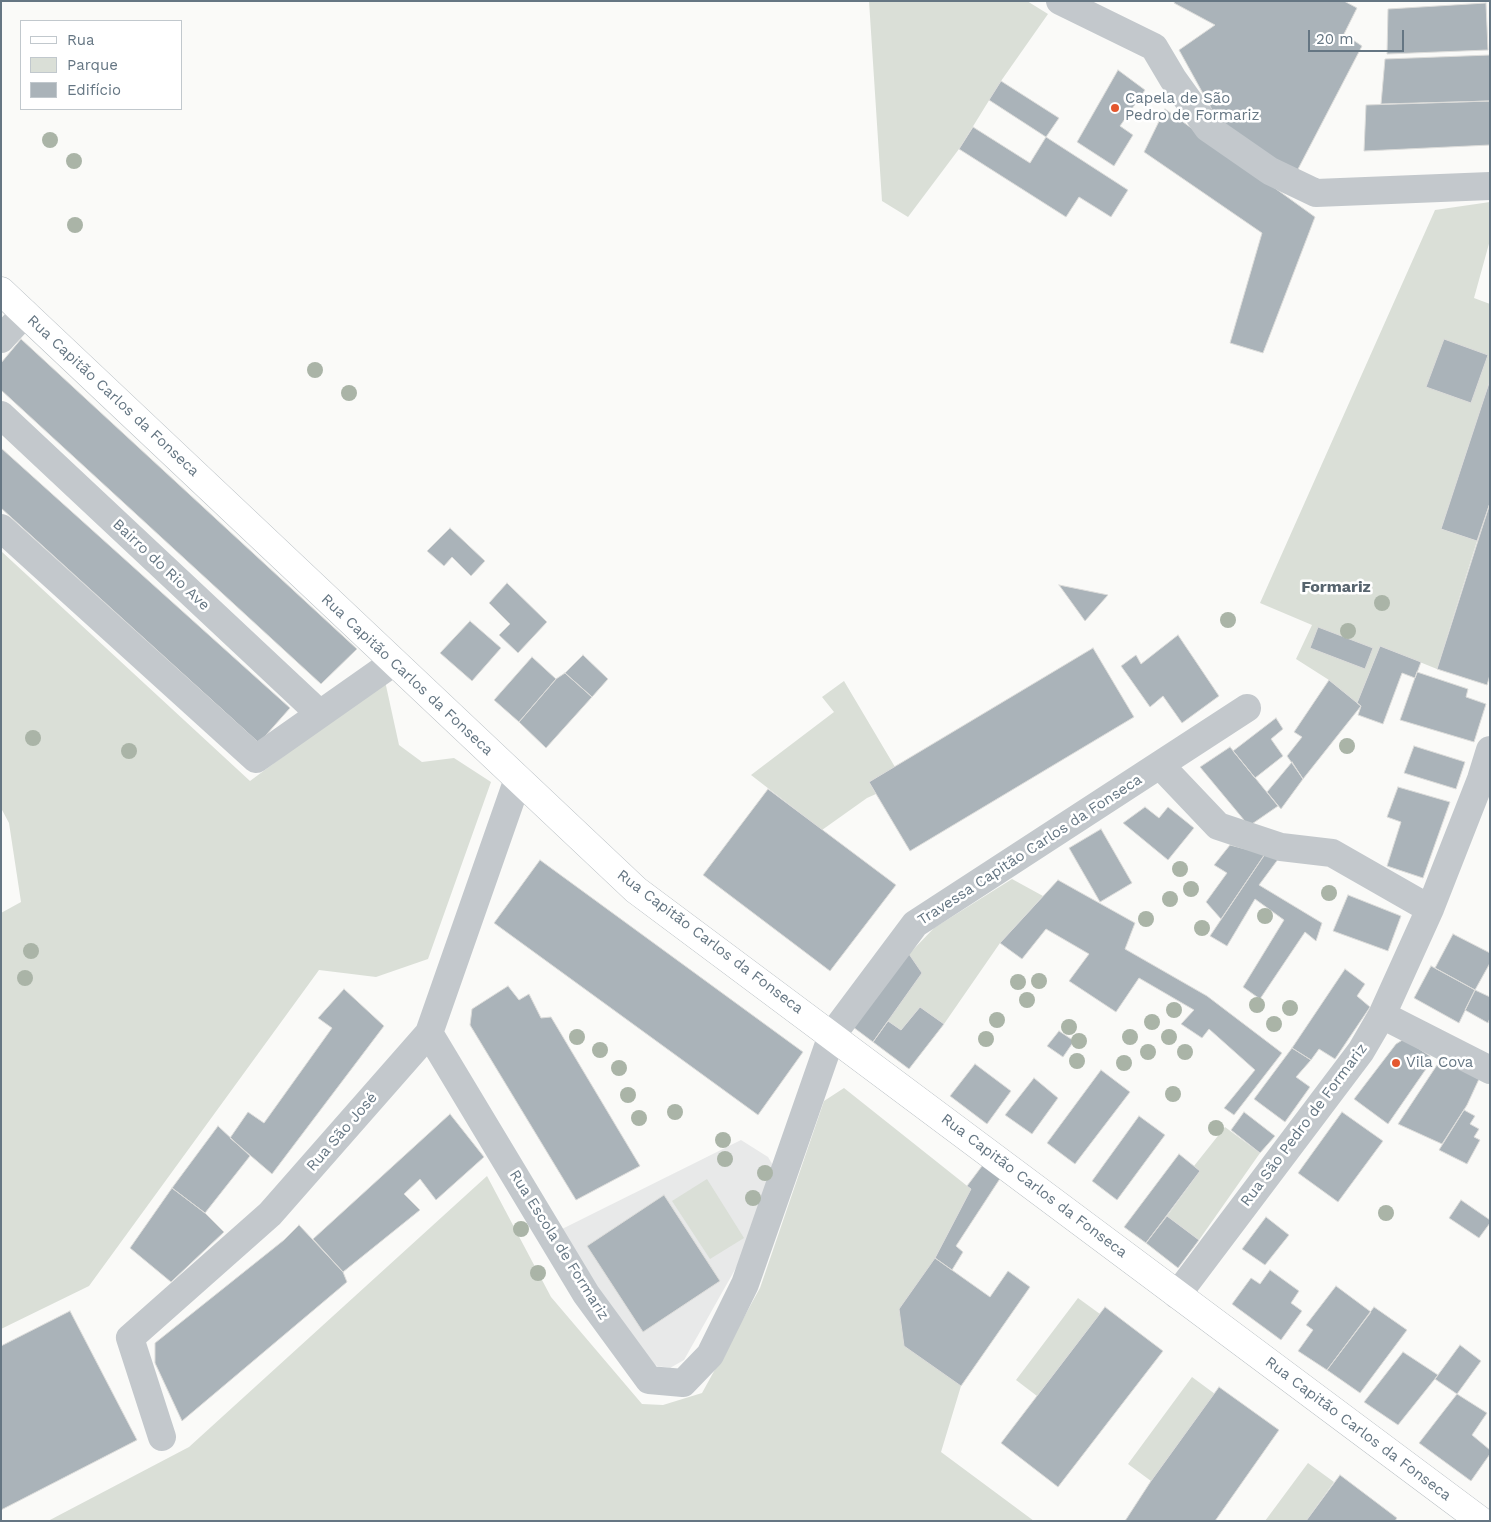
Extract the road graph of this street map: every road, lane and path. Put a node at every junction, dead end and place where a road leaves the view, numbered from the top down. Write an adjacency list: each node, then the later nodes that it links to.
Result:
1 (1060, 1): 2 (street)
2 (1490, 186)
3 (1, 291): 4 (main road, Rua Capitão Carlos da Fonseca)
4 (25, 313): 5 (street); 8 (main road, Rua Capitão Carlos da Fonseca)
5 (1, 339)
6 (1, 415): 10 (street, Bairro do Rio Ave)
7 (1, 528): 10 (street)
8 (394, 662): 10 (street); 13 (main road, Rua Capitão Carlos da Fonseca)
9 (1247, 708): 12 (street, Travessa Capitão Carlos da Fonseca)
10 (320, 714)
11 (1490, 750): 14 (street, Rua São Pedro de Formariz)
12 (1160, 765): 14 (street); 17 (street, Travessa Capitão Carlos da Fonseca)
13 (518, 779): 16 (street, Rua São José); 17 (main road, Rua Capitão Carlos da Fonseca)
14 (1430, 909): 15 (street, Rua São Pedro de Formariz)
15 (1382, 1015): 18 (street); 19 (street, Rua São Pedro de Formariz)
16 (429, 1033): 17 (street, Rua Escola de Formariz); 20 (street, Rua São José)
17 (832, 1034): 19 (main road, Rua Capitão Carlos da Fonseca)
18 (1490, 1070)
19 (1177, 1295): 21 (main road, Rua Capitão Carlos da Fonseca)
20 (162, 1437)
21 (1481, 1521)

